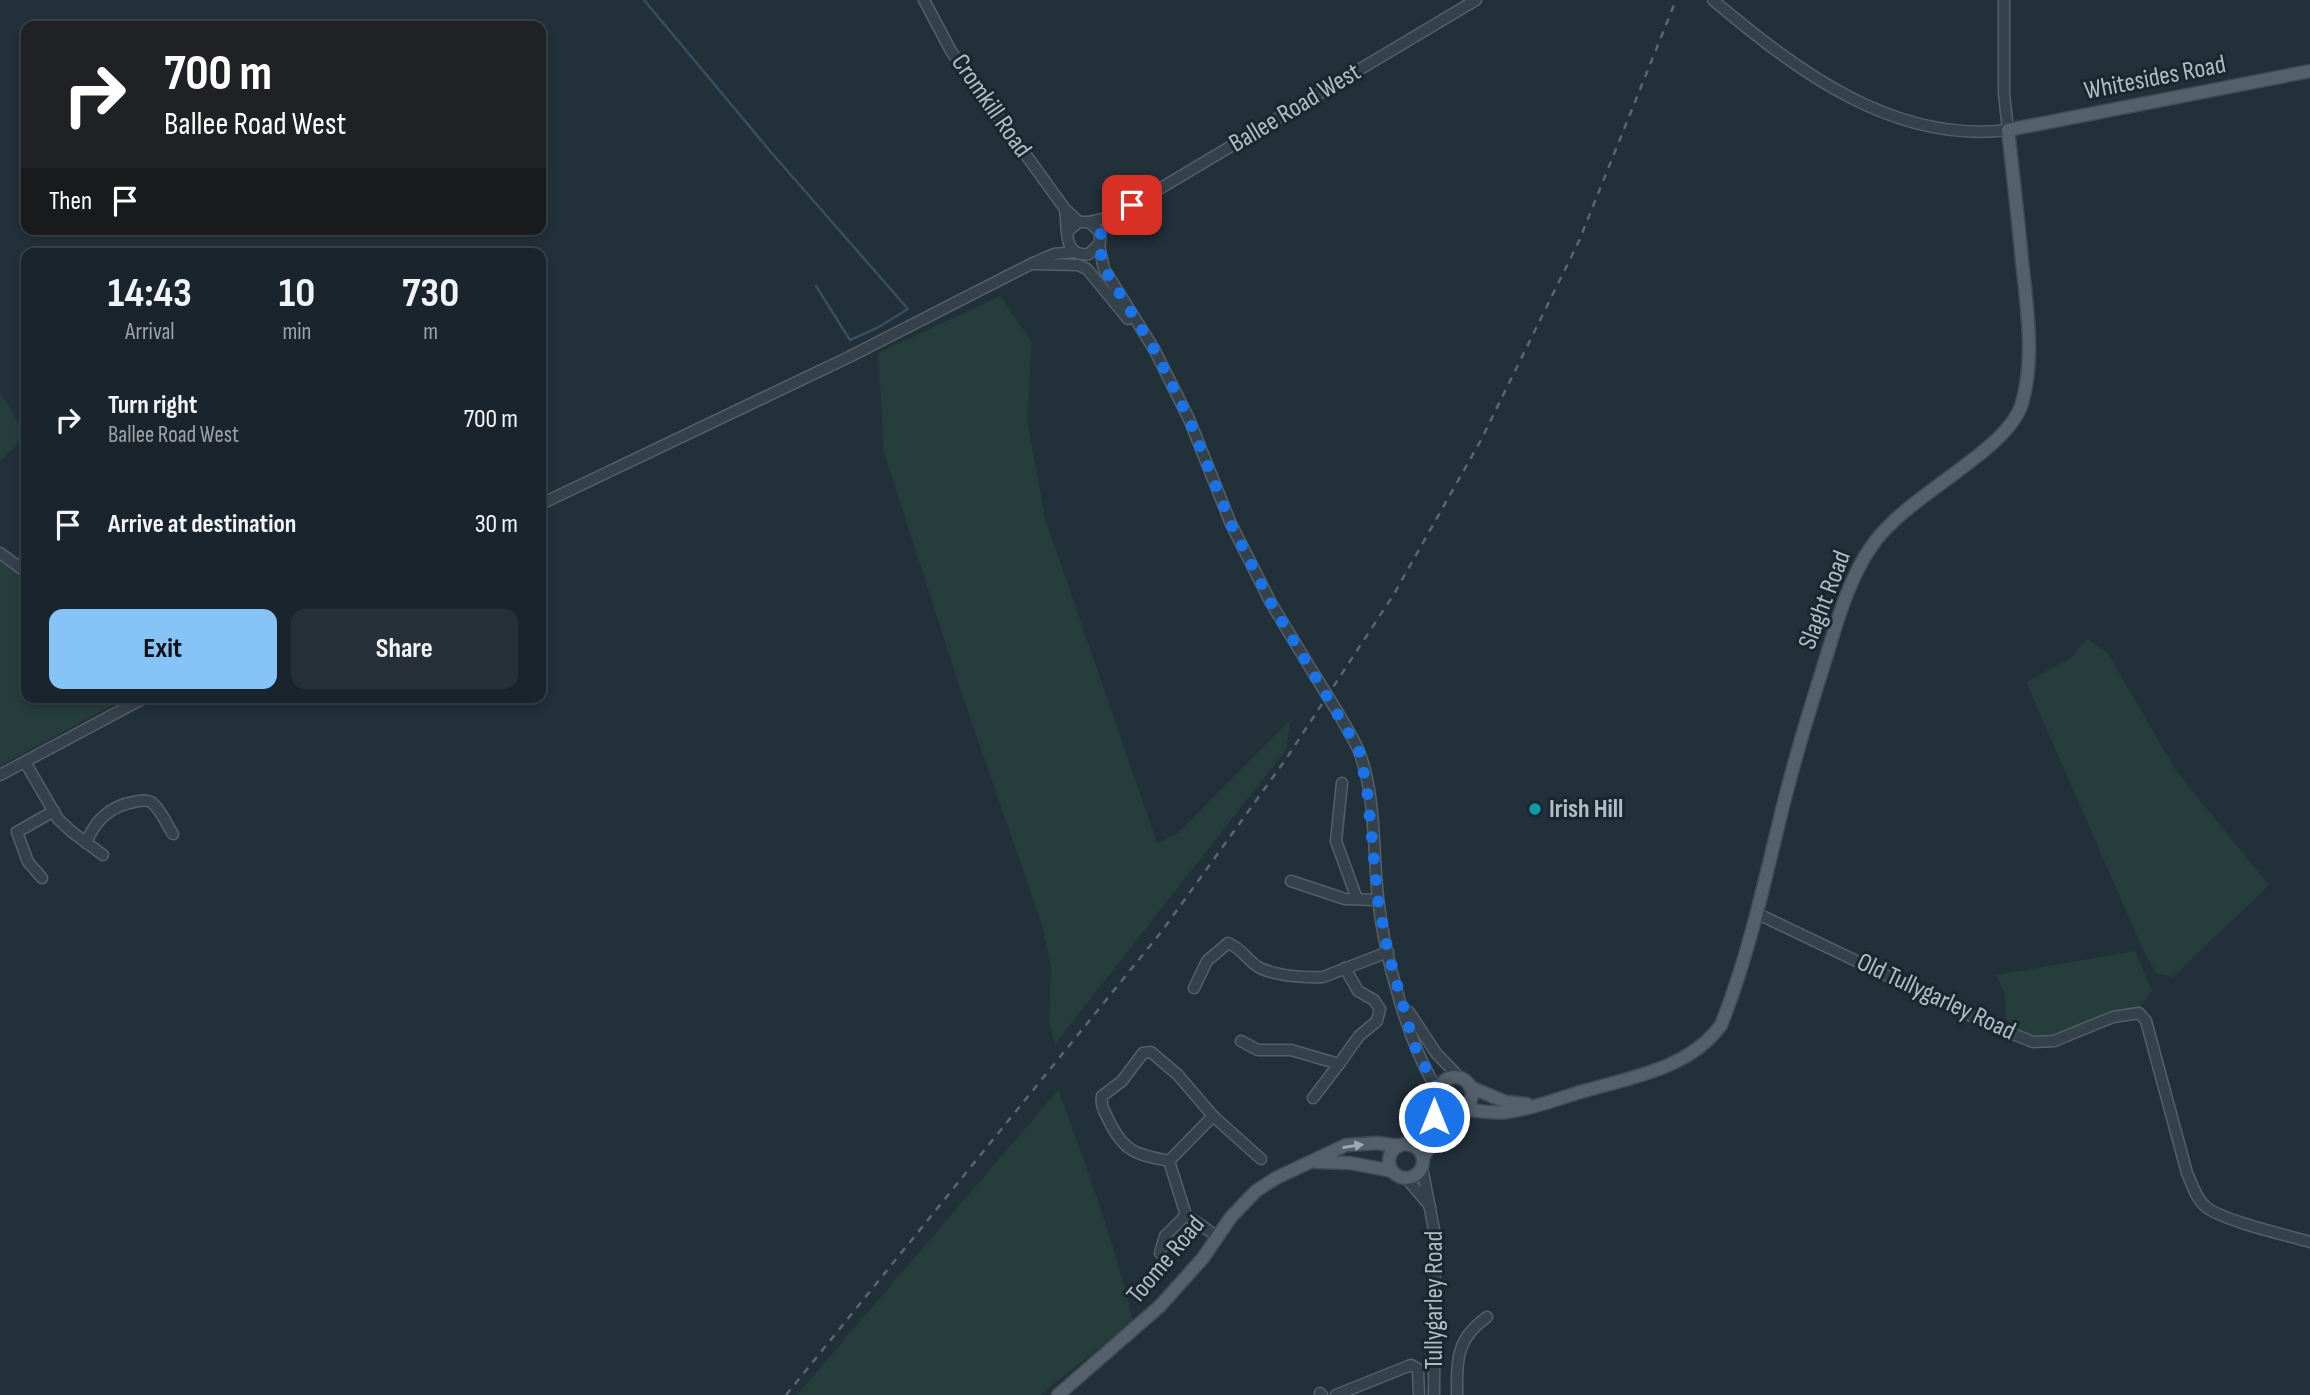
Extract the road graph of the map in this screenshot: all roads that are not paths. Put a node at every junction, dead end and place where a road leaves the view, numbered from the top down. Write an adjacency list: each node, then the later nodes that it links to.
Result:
1 (924, 0): 7 (street, Cromkill Road)
2 (1476, 0): 8 (street, Ballee Road West)
3 (1713, 0): 6 (street)
4 (2004, 0): 6 (street, Slaght Road)
5 (2310, 71): 6 (main road, Whitesides Road)
6 (2008, 130): 32 (main road, Slaght Road)
7 (1065, 209): 9 (street, Cromkill Road); 10 (street, Cromkill Road)
8 (1114, 216): 9 (street, Ballee Road West); 11 (street, Ballee Road West)
9 (1084, 222): 10 (street); 11 (street)
10 (1068, 234): 12 (street); 13 (street)
11 (1100, 240): 13 (street); 15 (street)
12 (1054, 254): 13 (street); 14 (street)
13 (1079, 254): 15 (street)
14 (1031, 264): 16 (street); 17 (street)
15 (1104, 268): 16 (street)
16 (1147, 338): 31 (street, bridge)
17 (546, 502)
18 (0, 553): 19 (street)
19 (21, 568)
20 (135, 703): 21 (street)
21 (25, 762): 22 (street); 24 (street)
22 (0, 775)
23 (1342, 783): 30 (street)
24 (54, 811): 26 (street); 28 (street)
25 (173, 834): 26 (street)
26 (86, 843): 27 (street)
27 (103, 855)
28 (41, 878)
29 (1291, 881): 30 (street)
30 (1357, 899): 31 (street)
31 (1378, 900): 33 (street)
32 (1756, 913): 42 (main road, Slaght Road); 55 (street, Old Tullygarley Road)
33 (1388, 952): 34 (street); 36 (street)
34 (1345, 968): 35 (street); 38 (street)
35 (1194, 988)
36 (1401, 998): 39 (street); 41 (street)
37 (1241, 1041): 38 (street)
38 (1339, 1064): 40 (street)
39 (1465, 1083): 41 (main road); 42 (main road, Slaght Road); 43 (main road)
40 (1313, 1098)
41 (1440, 1098): 43 (main road); 45 (main road)
42 (1537, 1105): 43 (main road, Slaght Road)
43 (1460, 1110): 48 (main road)
44 (1213, 1116): 46 (street); 47 (street); 47 (street)
45 (1405, 1145): 48 (main road); 49 (main road, Toome Road, one-way to 45); 50 (main road)
46 (1261, 1159)
47 (1169, 1161): 53 (street)
48 (1422, 1162): 51 (main road); 52 (street, Tullygarley Road)
49 (1311, 1163): 50 (main road, Toome Road); 54 (main road, Toome Road)
50 (1392, 1171): 51 (main road)
51 (1405, 1178): 52 (street, Tullygarley Road)
52 (1430, 1206): 61 (street, Tullygarley Road)
53 (1186, 1215): 54 (street); 56 (street)
54 (1218, 1237): 58 (main road, Toome Road)
55 (2310, 1242)
56 (1160, 1253)
57 (1488, 1317): 62 (street)
58 (1059, 1395)
59 (1336, 1395): 60 (street)
60 (1419, 1395)
61 (1434, 1395)
62 (1457, 1395)

